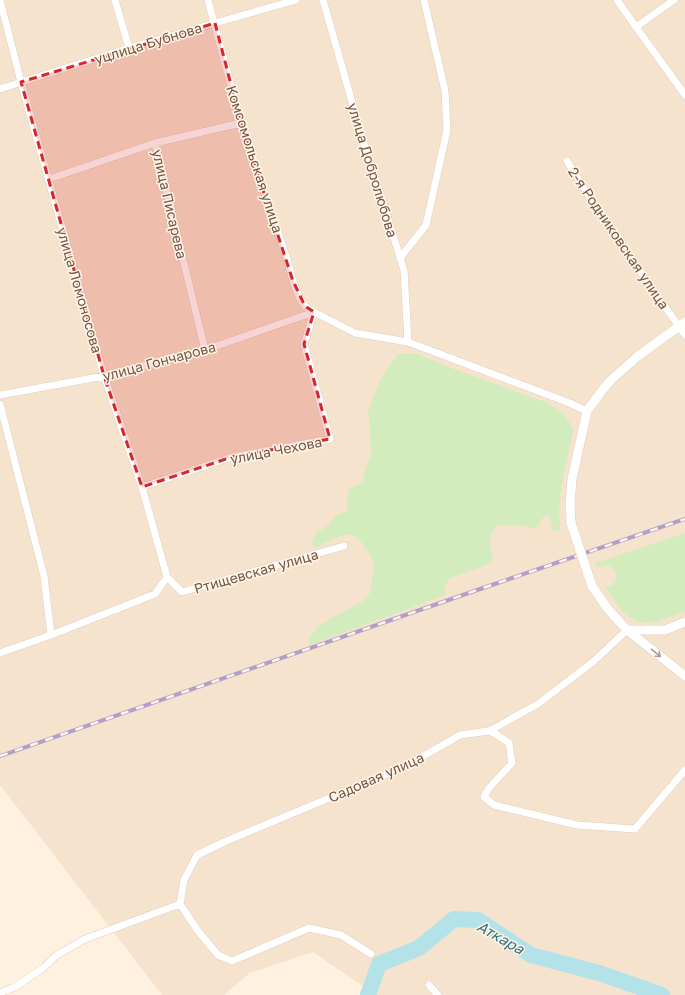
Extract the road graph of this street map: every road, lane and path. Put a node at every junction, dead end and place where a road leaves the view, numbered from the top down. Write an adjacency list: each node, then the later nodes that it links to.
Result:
1 (0, 0): 12 (street, улица Ломоносова)
2 (115, 0): 11 (street)
3 (208, 0): 9 (street, Комсомольская улица)
4 (296, 0): 9 (street, уцлица Бубнова)
5 (323, 0): 19 (street, улица Добролюбова)
6 (424, 0): 19 (street)
7 (618, 0): 10 (street)
8 (674, 0): 10 (street)
9 (214, 23): 11 (street, уцлица Бубнова); 15 (street, Комсомольская улица)
10 (636, 27): 14 (street)
11 (129, 48): 12 (street, уцлица Бубнова)
12 (21, 82): 13 (street, уцлица Бубнова); 18 (street, улица Ломоносова)
13 (0, 89)
14 (685, 95)
15 (241, 123): 16 (street, улица Писарева); 20 (street, Комсомольская улица)
16 (155, 143): 18 (street); 24 (street, улица Писарева)
17 (567, 161): 21 (street, 2-я Родниковская улица)
18 (49, 179): 25 (street, улица Ломоносова)
19 (400, 258): 23 (street, улица Добролюбова)
20 (314, 312): 23 (street, Комсомольская улица); 24 (street, улица Гончарова); 29 (street, улица Чехова)
21 (682, 324): 22 (street, 2-я Родниковская улица); 28 (street)
22 (685, 335)
23 (408, 342): 28 (street, Комсомольская улица)
24 (205, 350): 25 (street, улица Гончарова)
25 (104, 376): 26 (street, улица Гончарова); 29 (street, улица Ломоносова)
26 (0, 394)
27 (0, 404): 34 (street)
28 (587, 411): 33 (street, bridge)
29 (142, 487): 31 (street, улица Ломоносова)
30 (344, 546): 31 (street, Ртищевская улица)
31 (167, 577): 34 (street)
32 (685, 622): 33 (street)
33 (627, 630): 36 (street, one-way to 36); 37 (street, Садовая улица)
34 (51, 634): 35 (street)
35 (0, 653)
36 (685, 676)
37 (488, 731): 38 (street); 39 (street, Садовая улица)
38 (685, 770)
39 (180, 904): 40 (street); 42 (street)
40 (371, 954)
41 (429, 985): 43 (street)
42 (0, 993)
43 (438, 995)

